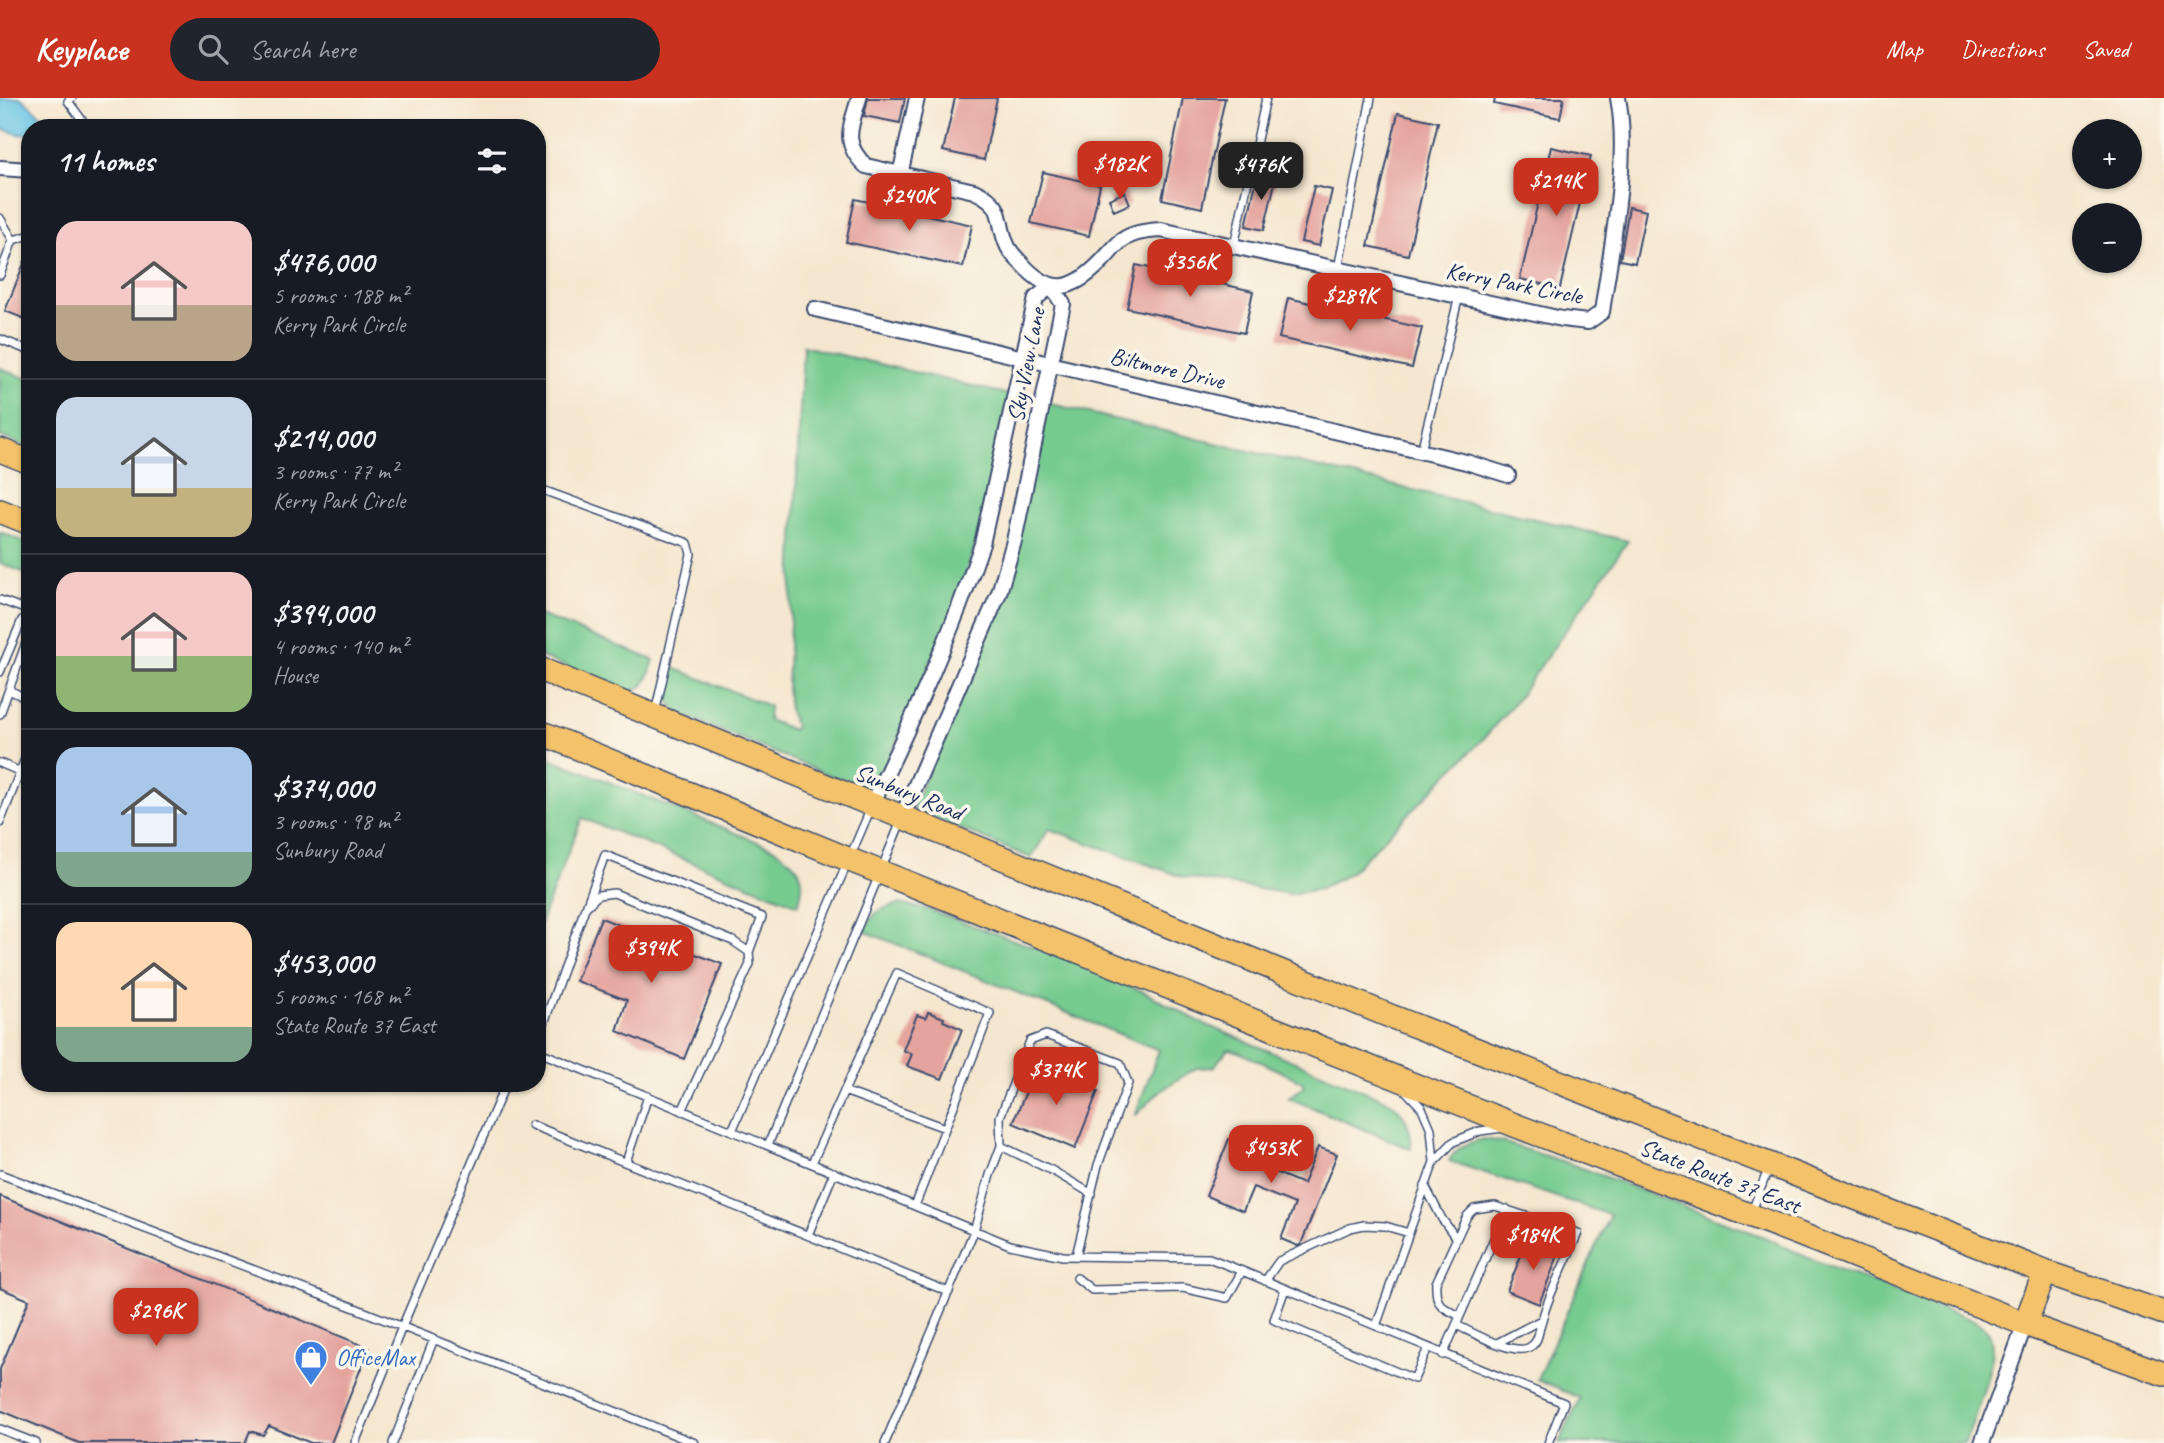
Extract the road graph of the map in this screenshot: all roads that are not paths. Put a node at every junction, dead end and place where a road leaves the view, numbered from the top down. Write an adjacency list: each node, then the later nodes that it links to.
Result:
1 (859, 98): 10 (street)
2 (917, 98): 10 (street)
3 (1266, 98): 14 (lane)
4 (1371, 98): 15 (lane)
5 (1618, 98): 18 (street, Kerry Park Circle)
6 (68, 99): 7 (lane)
7 (82, 119)
8 (0, 168): 9 (street)
9 (21, 169)
10 (900, 175): 17 (street)
11 (0, 218): 13 (lane)
12 (21, 239): 13 (lane)
13 (13, 240): 16 (lane)
14 (1234, 247): 15 (street, Kerry Park Circle); 17 (street, Kerry Park Circle)
15 (1337, 270): 18 (street, Kerry Park Circle)
16 (0, 275)
17 (1051, 286): 22 (street, Sky View Lane); 23 (street, Sky View Lane)
18 (1459, 296): 25 (lane)
19 (815, 309): 22 (street, Biltmore Drive)
20 (0, 339): 21 (lane)
21 (21, 347)
22 (1023, 357): 23 (street, Biltmore Drive); 44 (street, Sky View Lane)
23 (1050, 364): 25 (street, Biltmore Drive); 45 (street, Sky View Lane)
24 (0, 450): 26 (highway)
25 (1421, 451): 27 (street, Biltmore Drive)
26 (21, 458)
27 (1508, 475)
28 (546, 491): 40 (lane)
29 (0, 511): 30 (highway)
30 (21, 519)
31 (0, 600): 32 (lane)
32 (21, 608)
33 (21, 622): 35 (lane)
34 (21, 657): 37 (lane)
35 (0, 672)
36 (546, 672): 40 (highway, Sunbury Road)
37 (9, 690): 38 (lane); 39 (lane)
38 (21, 696)
39 (0, 714)
40 (655, 715): 44 (highway, Sunbury Road)
41 (546, 735): 47 (highway)
42 (0, 763): 43 (lane)
43 (20, 771): 46 (lane)
44 (872, 804): 45 (highway, Sunbury Road); 47 (lane)
45 (902, 817): 48 (lane); 51 (highway, Sunbury Road)
46 (0, 822)
47 (850, 860): 48 (highway); 62 (lane)
48 (880, 872): 54 (highway, State Route 37 East); 63 (lane)
49 (585, 908): 50 (lane); 50 (lane); 52 (lane)
50 (749, 952): 58 (lane)
51 (1262, 964): 68 (highway, State Route 37 East)
52 (546, 1018)
53 (546, 1055): 57 (lane)
54 (1392, 1076): 60 (highway, State Route 37 East); 66 (lane)
55 (844, 1091): 61 (lane); 61 (lane); 67 (lane)
56 (502, 1092): 93 (lane)
57 (648, 1096): 58 (lane); 65 (lane)
58 (682, 1111): 62 (lane)
59 (532, 1125): 65 (lane)
60 (1517, 1126): 66 (lane); 75 (highway, State Route 37 East)
61 (945, 1128): 73 (lane)
62 (732, 1131): 63 (lane)
63 (768, 1145): 67 (lane)
64 (1001, 1146): 72 (lane); 72 (lane); 76 (lane)
65 (626, 1162): 78 (lane)
66 (1434, 1162): 71 (lane)
67 (811, 1163): 69 (lane)
68 (1770, 1164): 75 (lane); 82 (highway, State Route 37 East)
69 (834, 1172): 73 (lane); 78 (lane)
70 (0, 1174): 93 (lane)
71 (1425, 1186): 77 (lane); 79 (lane)
72 (1092, 1194): 80 (lane)
73 (915, 1206): 76 (lane)
74 (1507, 1209): 79 (lane); 88 (lane); 89 (lane)
75 (1750, 1215): 90 (highway, State Route 37 East)
76 (974, 1231): 80 (lane); 86 (lane)
77 (1409, 1233): 84 (lane); 92 (lane)
78 (808, 1235): 86 (lane)
79 (1456, 1238): 88 (lane)
80 (1076, 1256): 81 (lane)
81 (1242, 1271): 83 (lane); 84 (lane)
82 (2045, 1272): 87 (highway, State Route 37 East); 90 (highway)
83 (1077, 1278)
84 (1265, 1281): 85 (lane)
85 (1285, 1289): 92 (lane); 96 (lane)
86 (948, 1292): 104 (lane)
87 (2164, 1313)
88 (1460, 1316): 91 (lane)
89 (1541, 1320): 95 (lane); 95 (lane)
90 (2025, 1324): 98 (highway, State Route 37 East); 106 (street)
91 (1456, 1325): 95 (lane); 97 (lane)
92 (1376, 1326): 96 (lane)
93 (402, 1327): 94 (lane); 101 (lane)
94 (434, 1339): 102 (lane); 103 (lane)
95 (1497, 1343)
96 (1428, 1348): 97 (lane)
97 (1443, 1355): 105 (lane)
98 (2164, 1374)
99 (0, 1429): 100 (lane)
100 (36, 1443)
101 (355, 1443)
102 (393, 1443)
103 (695, 1443)
104 (885, 1443)
105 (1548, 1443)
106 (1982, 1443)

